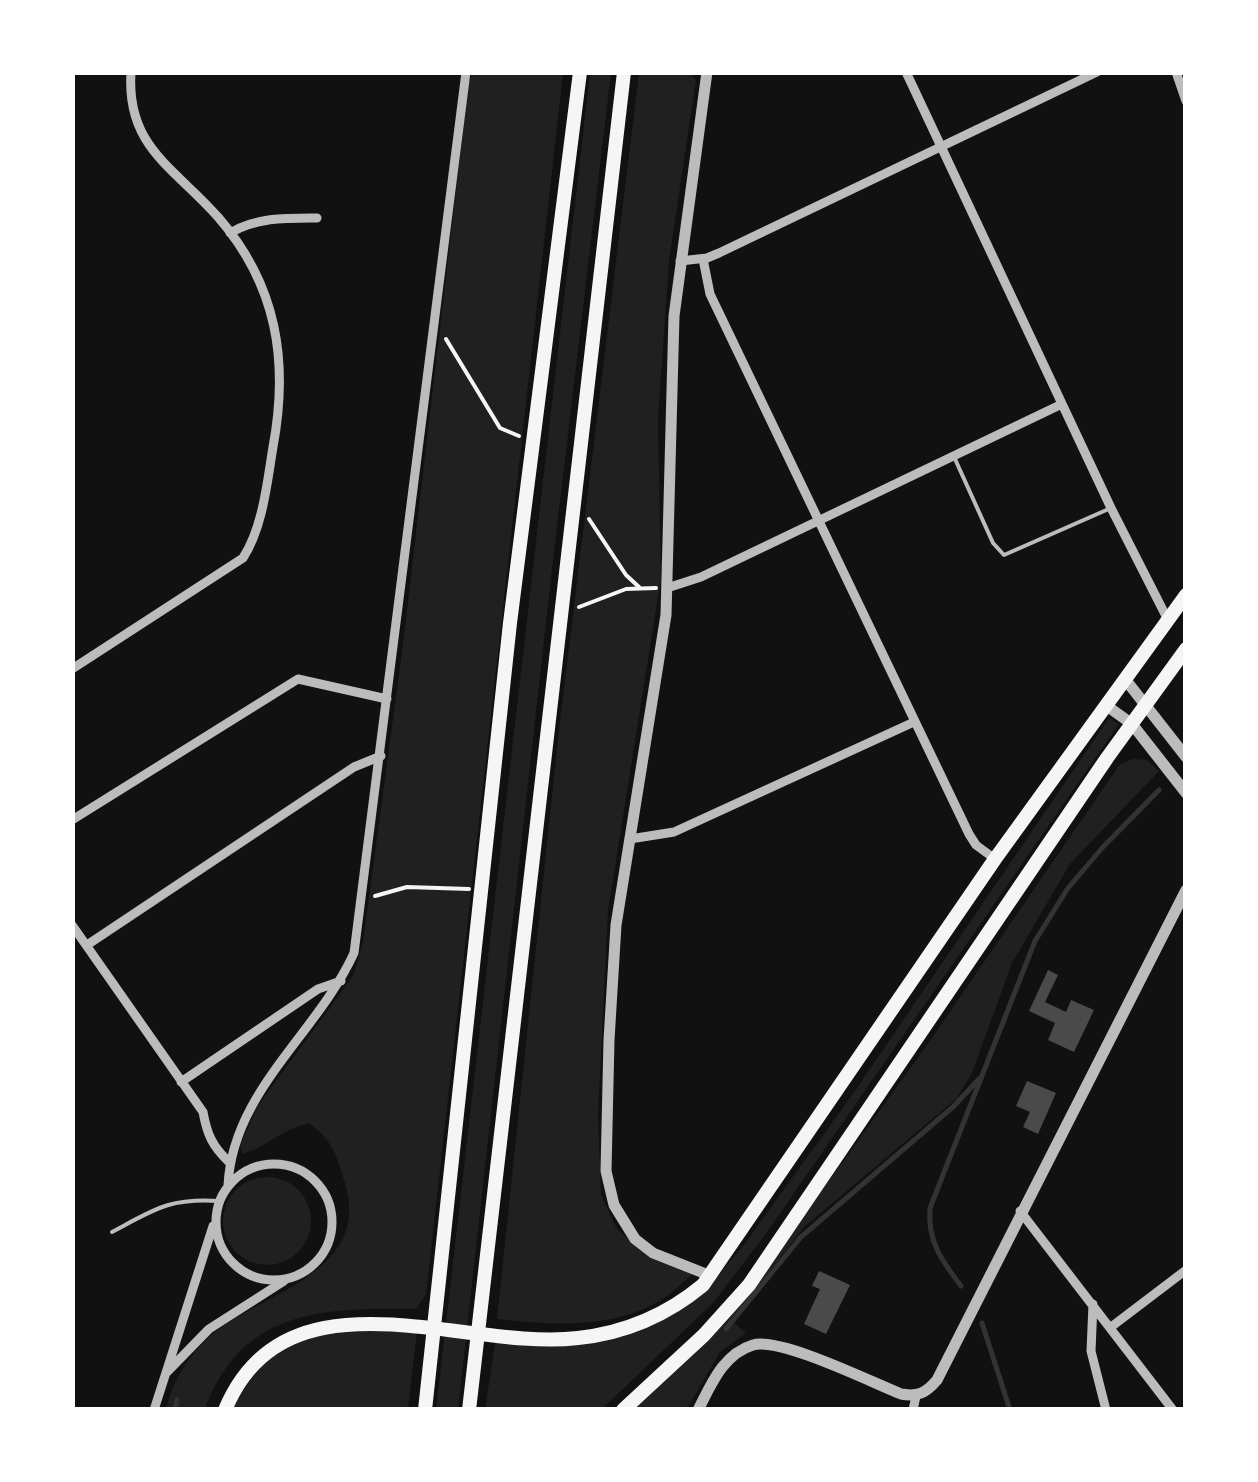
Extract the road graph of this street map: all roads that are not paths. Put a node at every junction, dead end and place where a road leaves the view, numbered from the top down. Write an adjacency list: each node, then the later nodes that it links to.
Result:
1 (130, 72): 12 (street)
2 (466, 72): 25 (street)
3 (624, 72): 57 (main road)
4 (707, 72): 14 (street)
5 (906, 72): 10 (street)
6 (1097, 72): 10 (street)
7 (1176, 72): 9 (street)
8 (580, 73): 56 (main road)
9 (1186, 101)
10 (940, 148): 13 (street); 15 (street)
11 (317, 218): 12 (street)
12 (230, 233): 23 (street)
13 (703, 259): 14 (street); 18 (street)
14 (680, 261): 19 (street)
15 (1062, 404): 16 (street); 17 (street)
16 (954, 455): 17 (lane); 18 (street)
17 (1111, 508): 21 (street)
18 (818, 520): 19 (street); 28 (street)
19 (667, 588): 34 (street)
20 (1186, 595): 21 (main road)
21 (1168, 620): 24 (main road)
22 (1186, 648): 27 (main road)
23 (72, 669)
24 (1126, 679): 26 (main road); 27 (street)
25 (387, 698): 30 (street); 33 (street)
26 (1108, 706): 29 (street); 35 (main road)
27 (1145, 706): 29 (main road); 31 (street)
28 (914, 722): 34 (street); 35 (street)
29 (1132, 724): 32 (street); 58 (main road)
30 (381, 756): 38 (street); 39 (street)
31 (1186, 757)
32 (1186, 792)
33 (72, 820)
34 (630, 839): 48 (street)
35 (996, 858): 48 (main road)
36 (1186, 890): 44 (street)
37 (72, 925): 38 (street)
38 (87, 945): 40 (street)
39 (341, 981): 40 (street); 41 (street)
40 (181, 1082): 41 (street)
41 (229, 1162): 42 (street)
42 (228, 1186): 43 (street); 49 (street)
43 (219, 1201): 45 (street); 46 (lane)
44 (1020, 1211): 50 (street); 53 (street)
45 (215, 1218): 49 (street); 52 (street)
46 (112, 1232)
47 (1186, 1270): 51 (street)
48 (711, 1276): 55 (main road)
49 (286, 1279): 52 (street)
50 (1093, 1303): 51 (street); 60 (street)
51 (1111, 1327): 61 (street)
52 (166, 1374): 54 (street)
53 (915, 1403): 59 (street)
54 (154, 1410)
55 (225, 1410)
56 (425, 1410)
57 (469, 1410)
58 (623, 1410)
59 (698, 1410)
60 (1106, 1410)
61 (1174, 1410)

